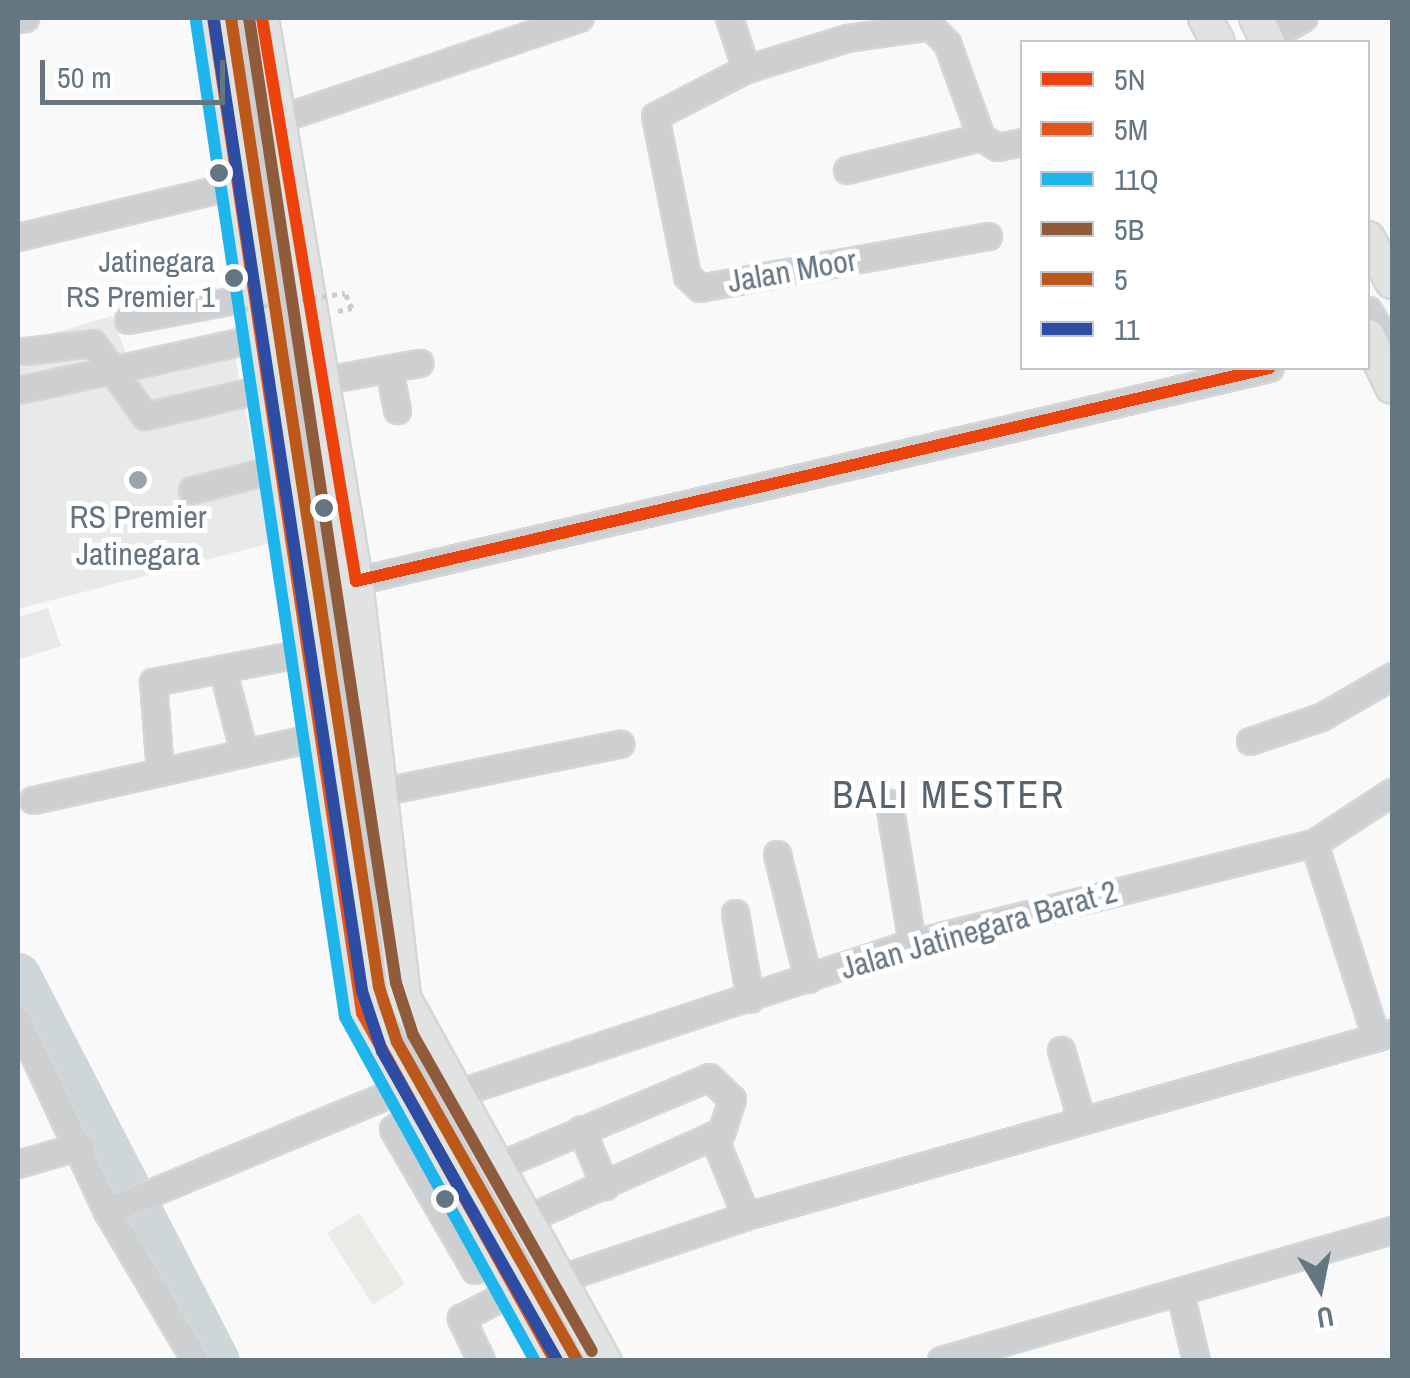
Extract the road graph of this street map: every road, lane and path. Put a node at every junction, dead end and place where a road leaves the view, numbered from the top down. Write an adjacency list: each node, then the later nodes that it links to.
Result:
1 (25, 18): 10 (street)
2 (213, 18): 19 (main road)
3 (232, 18): 81 (street)
4 (262, 18): 15 (main road)
5 (579, 18): 15 (street)
6 (729, 18): 14 (street)
7 (1204, 18): 12 (main road)
8 (1221, 18): 13 (street)
9 (1303, 18): 11 (street)
10 (18, 19)
11 (1264, 33)
12 (1217, 40)
13 (1233, 40)
14 (746, 69): 16 (street, Jalan Moor); 21 (street, Jalan Moor)
15 (276, 120): 33 (main road)
16 (981, 137): 17 (street); 18 (street)
17 (1020, 142)
18 (847, 170)
19 (236, 185): 20 (street); 25 (main road)
20 (19, 230)
21 (988, 236)
22 (1370, 242): 23 (main road)
23 (1392, 282)
24 (347, 293): 25 (path, bridge)
25 (251, 315): 26 (street); 31 (street); 35 (main road)
26 (128, 320)
27 (1375, 343): 34 (main road)
28 (25, 351): 31 (street)
29 (419, 363): 30 (street)
30 (389, 368): 33 (street); 37 (street)
31 (112, 370): 35 (street); 36 (street)
32 (1260, 370): 40 (street)
33 (325, 380): 40 (main road)
34 (1392, 387)
35 (266, 388): 38 (main road)
36 (18, 390)
37 (396, 410)
38 (279, 468): 39 (street); 41 (main road)
39 (192, 490)
40 (356, 581): 49 (main road)
41 (309, 652): 42 (street); 44 (main road)
42 (223, 671): 47 (street); 48 (street)
43 (1392, 676): 45 (street)
44 (321, 736): 47 (street); 63 (main road)
45 (1250, 741)
46 (620, 744): 49 (street)
47 (244, 753): 48 (street)
48 (160, 772): 51 (street)
49 (379, 792): 62 (main road)
50 (1392, 792): 53 (street, Jalan Jatinegara Barat 2)
51 (33, 800)
52 (890, 803): 56 (street)
53 (1314, 843): 56 (street, Jalan Jatinegara Barat 2); 60 (street)
54 (777, 854): 57 (street)
55 (735, 914): 58 (street)
56 (912, 943): 57 (street, Jalan Jatinegara Barat 2)
57 (808, 978): 58 (street, Jalan Jatinegara Barat 2)
58 (750, 999): 62 (street, Jalan Jatinegara Barat 2)
59 (18, 1023): 67 (street)
60 (1384, 1035): 64 (street)
61 (1061, 1050): 64 (street)
62 (452, 1095): 69 (main road)
63 (407, 1102): 71 (street); 76 (main road)
64 (1082, 1120): 72 (street)
65 (581, 1129): 66 (street); 69 (street); 70 (street)
66 (713, 1135): 70 (street); 72 (street)
67 (80, 1146): 68 (street); 71 (street)
68 (18, 1164)
69 (494, 1168): 73 (main road)
70 (605, 1186): 73 (street)
71 (110, 1209): 78 (street)
72 (746, 1216): 75 (street)
73 (524, 1220): 75 (main road)
74 (1392, 1230): 77 (street)
75 (559, 1279): 82 (main road)
76 (514, 1290): 79 (street); 80 (main road)
77 (1180, 1293): 83 (street); 84 (street)
78 (193, 1360)
79 (481, 1360)
80 (554, 1360)
81 (576, 1360)
82 (604, 1360)
83 (941, 1360)
84 (1196, 1360)

